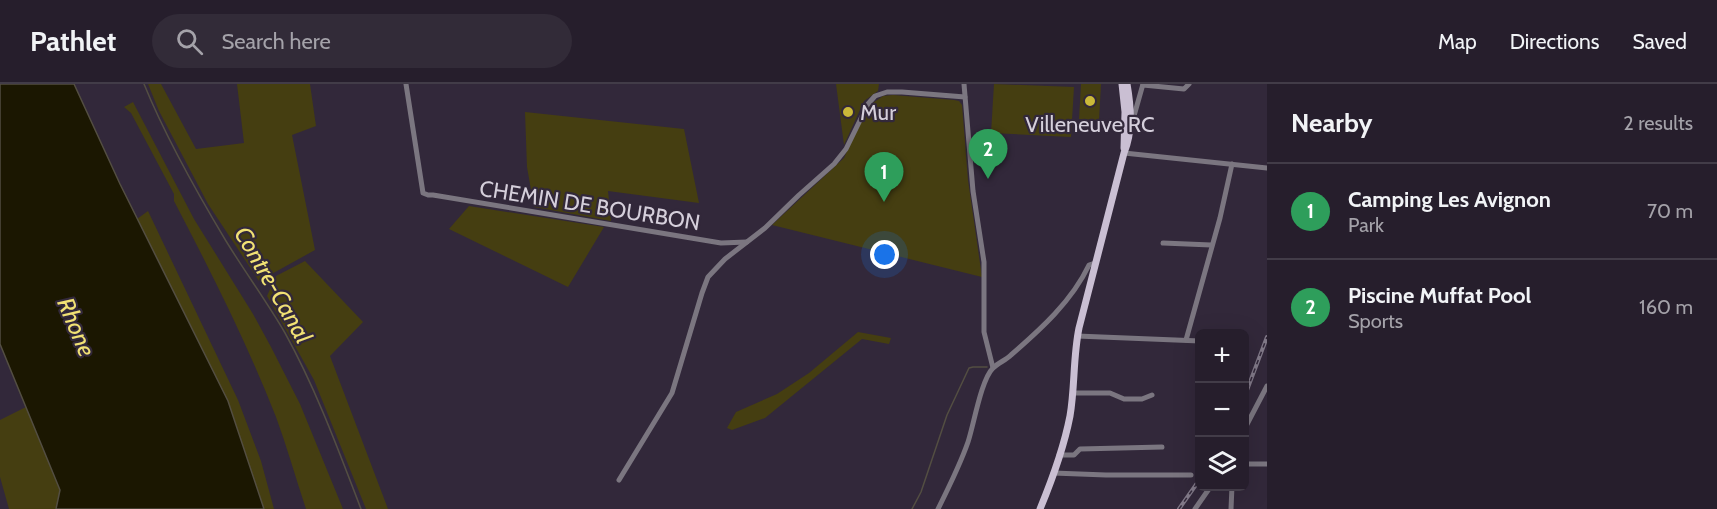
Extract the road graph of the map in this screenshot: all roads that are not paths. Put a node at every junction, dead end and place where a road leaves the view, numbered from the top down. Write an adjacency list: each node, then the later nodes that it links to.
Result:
1 (406, 84): 11 (street, CHEMIN DE BOURBON)
2 (964, 84): 6 (street)
3 (1189, 84): 5 (street)
4 (1125, 85): 5 (street); 7 (main road); 8 (main road)
5 (1143, 85): 7 (street)
6 (965, 97): 11 (street); 18 (street)
7 (1131, 127): 8 (main road)
8 (1124, 153): 9 (street); 14 (main road)
9 (1232, 164): 10 (street); 13 (street)
10 (1267, 168)
11 (748, 242): 30 (street)
12 (1163, 243): 13 (street)
13 (1211, 245): 16 (street)
14 (1095, 263): 15 (main road); 18 (street)
15 (1077, 336): 16 (street); 20 (main road)
16 (1186, 340): 17 (street)
17 (1195, 341)
18 (993, 368): 33 (street)
19 (1267, 386): 22 (street)
20 (1073, 393): 21 (street); 25 (main road)
21 (1152, 395)
22 (1263, 401): 23 (street)
23 (1249, 424)
24 (1162, 447): 25 (street)
25 (1059, 455): 28 (main road)
26 (1249, 464): 27 (street)
27 (1267, 464)
28 (1053, 473): 29 (street); 34 (main road)
29 (1191, 475)
30 (619, 480)
31 (1207, 491): 35 (street)
32 (1232, 491): 36 (street)
33 (938, 509)
34 (1040, 509)
35 (1195, 509)
36 (1231, 509)

